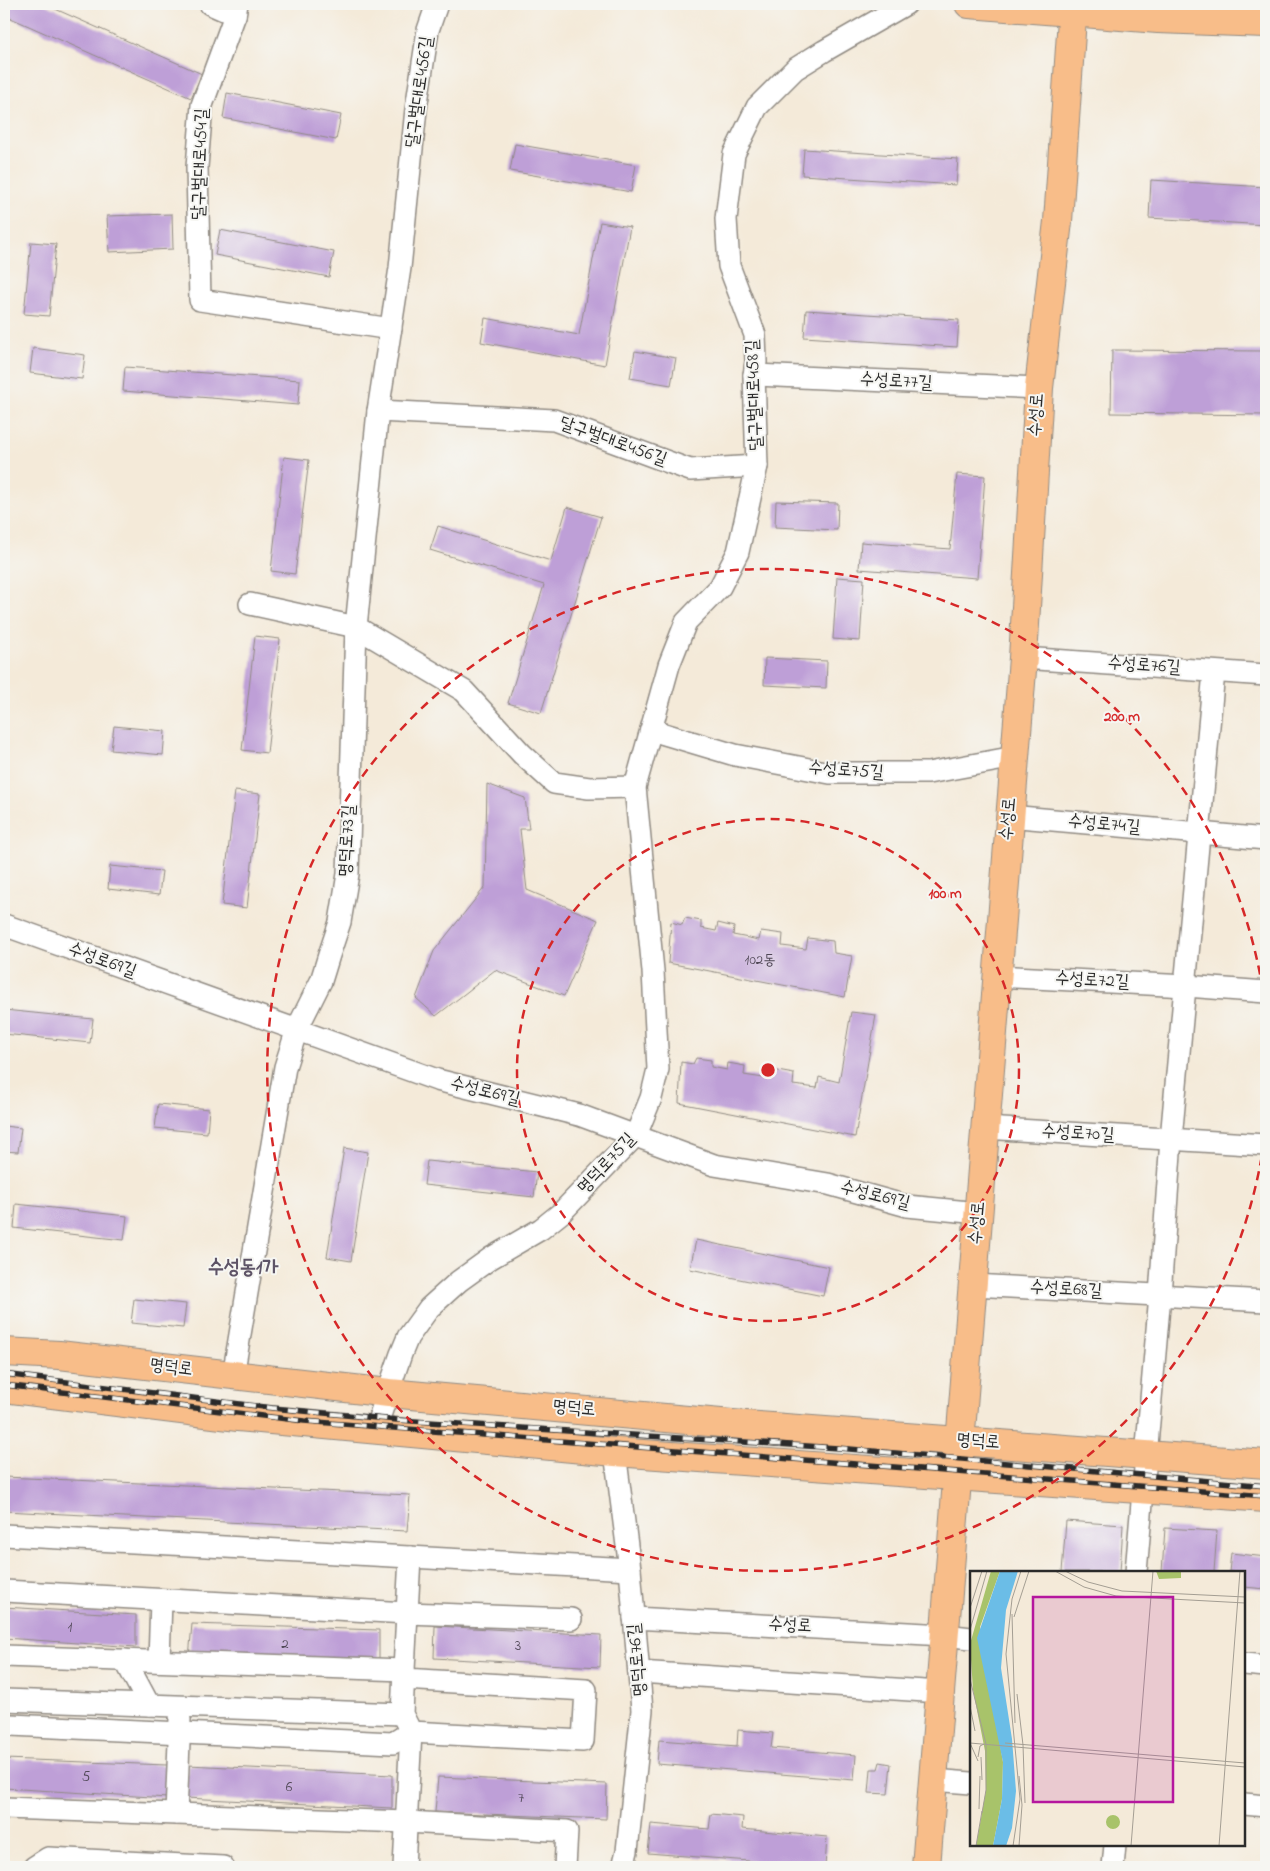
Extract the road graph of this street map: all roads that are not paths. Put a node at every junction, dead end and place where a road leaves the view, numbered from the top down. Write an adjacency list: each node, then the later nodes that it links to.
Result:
1 (210, 4): 6 (street)
2 (437, 4): 8 (street, 달구벌대로456길)
3 (906, 4): 9 (street, 달구벌대로458길)
4 (969, 4): 5 (main road)
5 (1073, 8): 7 (main road); 10 (main road, 수성로)
6 (236, 9): 8 (street, 달구벌대로454길)
7 (1266, 23)
8 (391, 329): 11 (street, 달구벌대로456길)
9 (754, 375): 10 (street, 수성로77길); 12 (street, 달구벌대로458길)
10 (1039, 388): 15 (main road, 수성로)
11 (378, 411): 12 (street, 달구벌대로456길); 14 (street, 달구벌대로456길)
12 (757, 466): 18 (street, 달구벌대로458길)
13 (250, 604): 14 (street)
14 (356, 627): 20 (street); 28 (street, 명덕로73길)
15 (1023, 658): 16 (street, 수성로76길); 19 (main road, 수성로)
16 (1214, 672): 17 (street, 수성로76길); 22 (street)
17 (1266, 675)
18 (651, 730): 19 (street, 수성로75길); 20 (street, 달구벌대로458길)
19 (1015, 757): 21 (main road, 수성로)
20 (635, 787): 30 (street, 명덕로75길)
21 (1009, 816): 22 (street, 수성로74길); 25 (main road, 수성로)
22 (1199, 834): 23 (street, 수성로74길); 26 (street)
23 (1266, 839)
24 (4, 925): 28 (street, 수성로69길)
25 (997, 976): 26 (street, 수성로72길); 29 (main road, 수성로)
26 (1186, 986): 27 (street, 수성로72길); 31 (street)
27 (1266, 992)
28 (297, 1029): 30 (street, 수성로69길); 38 (street, 명덕로73길)
29 (985, 1128): 31 (street, 수성로70길); 33 (main road, 수성로)
30 (636, 1136): 33 (street, 수성로69길); 40 (street, 명덕로75길)
31 (1171, 1139): 32 (street, 수성로70길); 35 (street)
32 (1266, 1144)
33 (978, 1213): 34 (main road, 수성로)
34 (973, 1285): 35 (street, 수성로68길); 42 (main road, 수성로)
35 (1160, 1295): 36 (street, 수성로68길); 44 (street)
36 (1266, 1300)
37 (4, 1352): 38 (main road, 명덕로)
38 (234, 1376): 40 (main road, 명덕로)
39 (4, 1388): 41 (main road, 명덕로)
40 (389, 1393): 41 (street, 명덕로75길); 42 (main road, 명덕로)
41 (375, 1430): 43 (main road, 명덕로)
42 (960, 1441): 44 (main road, 명덕로); 46 (main road, 수성로)
43 (615, 1452): 46 (main road, 명덕로); 51 (street, 명덕로76길)
44 (1146, 1453): 45 (main road, 명덕로); 47 (street)
45 (1266, 1464)
46 (958, 1476): 47 (main road, 명덕로); 58 (main road, 수성로)
47 (1143, 1490): 48 (main road, 명덕로); 52 (street)
48 (1266, 1498)
49 (4, 1535): 50 (street)
50 (410, 1557): 51 (street); 55 (street)
51 (630, 1569): 56 (street, 명덕로76길)
52 (1136, 1571)
53 (4, 1592): 54 (street)
54 (161, 1600): 55 (street); 61 (street)
55 (407, 1613): 57 (street); 65 (street)
56 (634, 1618): 58 (street, 수성로); 64 (street, 명덕로76길)
57 (571, 1619)
58 (958, 1636): 66 (main road, 수성로)
59 (4, 1656): 60 (street)
60 (125, 1660): 61 (street); 69 (street)
61 (159, 1661): 65 (street)
62 (1245, 1664): 63 (street)
63 (1266, 1666)
64 (639, 1672): 66 (street); 88 (street, 명덕로76길)
65 (404, 1675): 71 (street); 71 (street)
66 (940, 1692): 75 (main road, 수성로)
67 (4, 1700): 68 (street)
68 (64, 1702): 69 (street); 73 (street)
69 (149, 1705): 70 (street)
70 (180, 1706): 71 (street); 74 (street)
71 (407, 1723): 74 (street); 81 (street)
72 (11, 1725): 73 (street)
73 (63, 1727): 74 (street)
74 (180, 1733): 80 (street)
75 (933, 1780): 76 (street); 89 (main road, 수성로)
76 (970, 1783)
77 (1245, 1804): 78 (street)
78 (1266, 1806)
79 (4, 1808): 80 (street)
80 (176, 1814): 81 (street)
81 (407, 1822): 86 (street); 87 (street)
82 (1115, 1846): 90 (street)
83 (34, 1867): 84 (street)
84 (201, 1867): 85 (street)
85 (223, 1867)
86 (404, 1867)
87 (565, 1867)
88 (623, 1867)
89 (926, 1867)
90 (1113, 1867)

